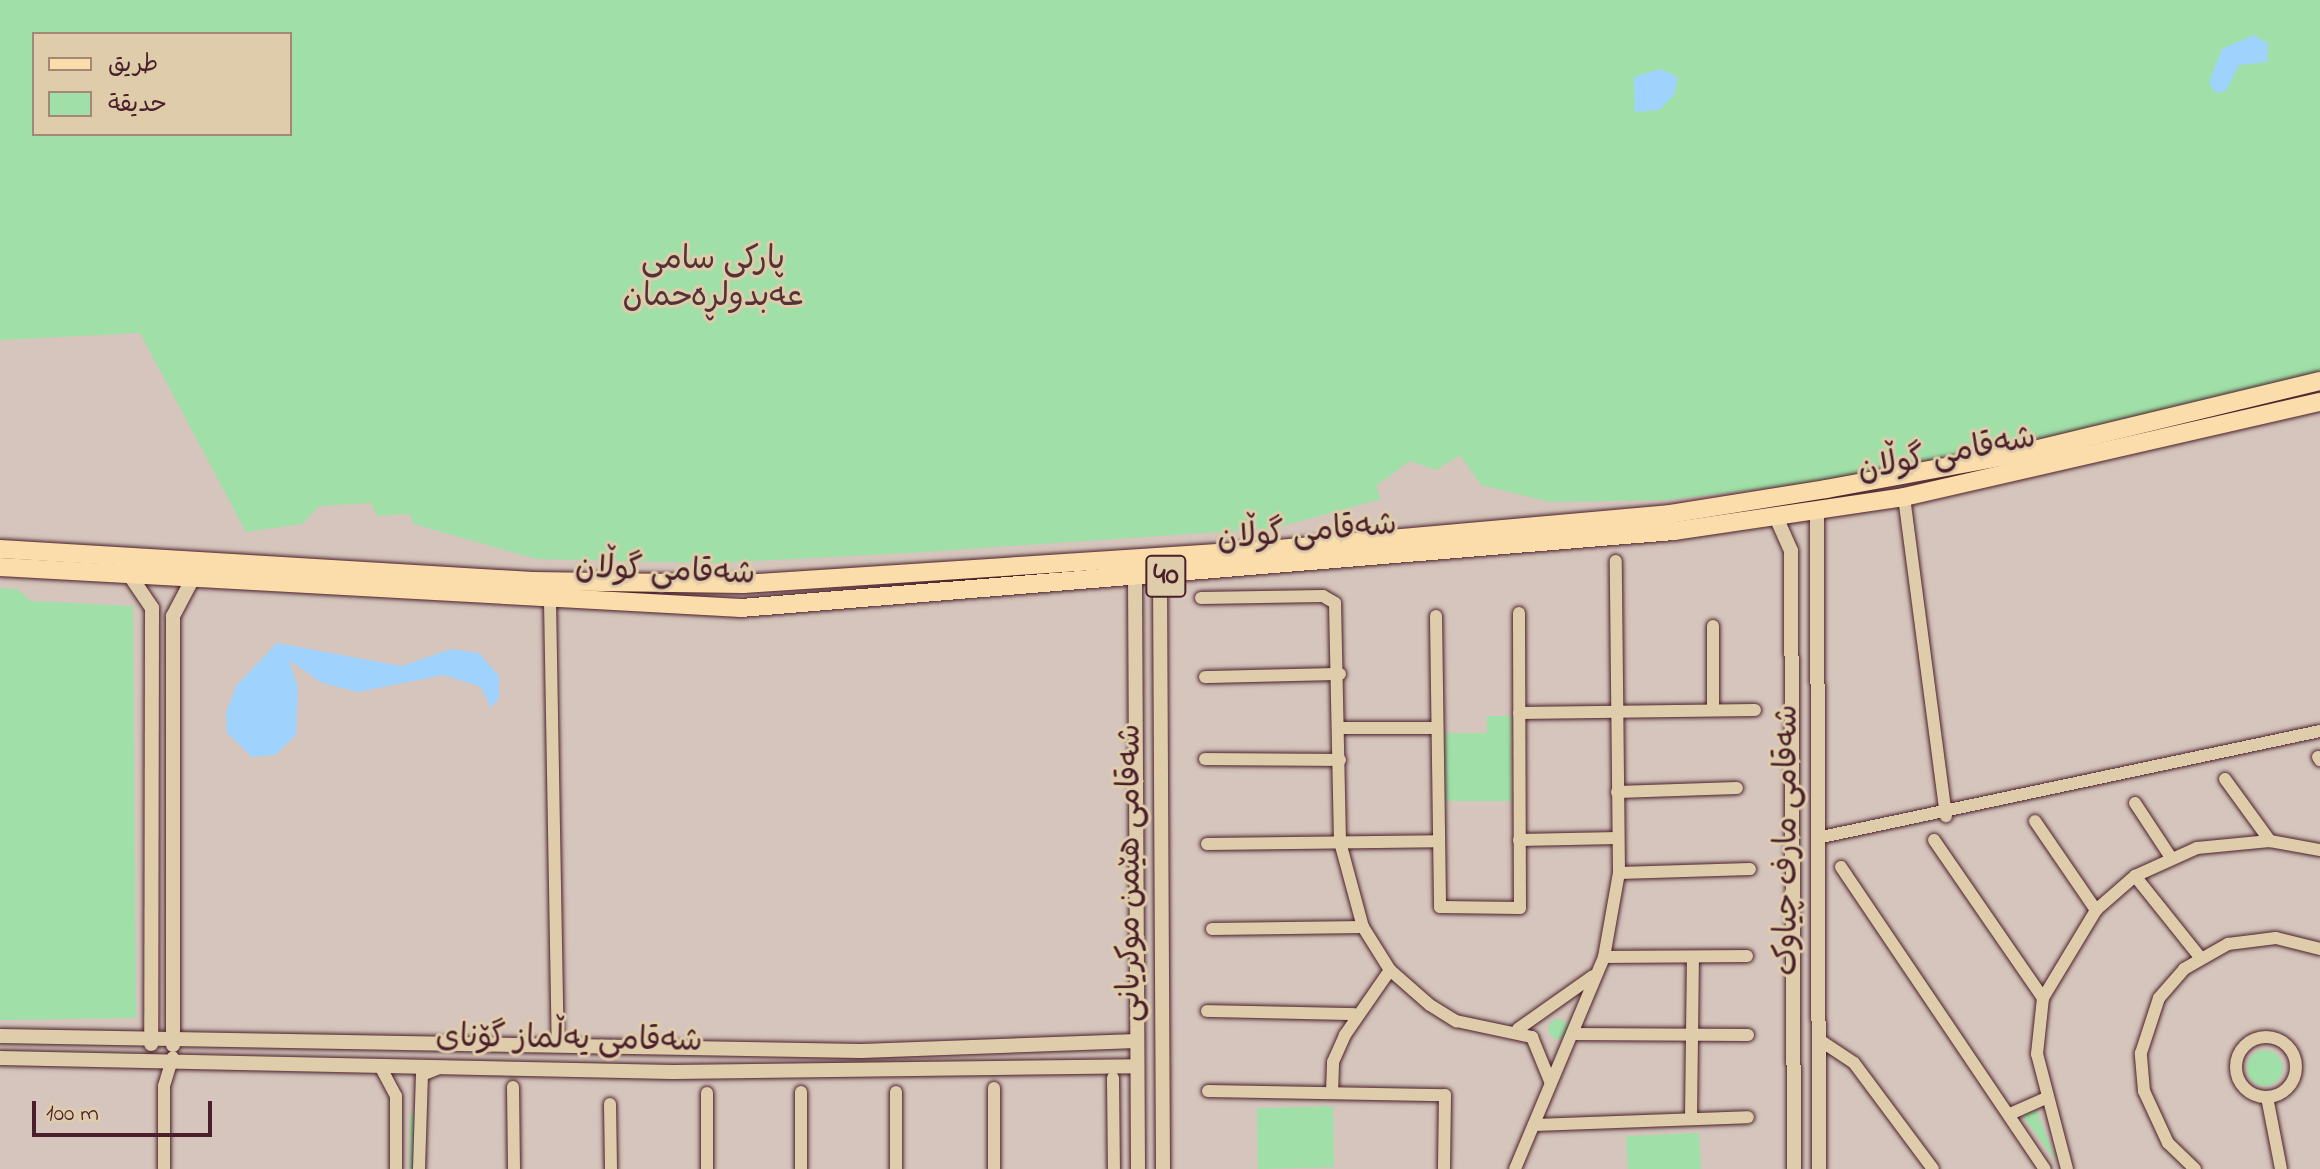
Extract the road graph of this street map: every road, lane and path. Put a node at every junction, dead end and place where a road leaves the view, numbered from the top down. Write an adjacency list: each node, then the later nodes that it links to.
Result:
1 (2320, 381): 13 (main road, شەقامی گوڵان / 40)
2 (2320, 402): 3 (main road, شەقامی گوڵان / 40)
3 (1904, 497): 4 (main road, شەقامی گوڵان / 40); 40 (street)
4 (1817, 511): 5 (main road, شەقامی گوڵان / 40); 23 (street, شەقامی مارف چیاوک)
5 (1776, 517): 10 (main road, شەقامی گوڵان / 40); 24 (street, شەقامی مارف چیاوک)
6 (0, 549): 13 (main road, شەقامی گوڵان / 40)
7 (1616, 561): 27 (street)
8 (0, 567): 9 (main road, شەقامی گوڵان / 40)
9 (129, 574): 12 (main road, شەقامی گوڵان / 40); 17 (street)
10 (1160, 576): 11 (main road, شەقامی گوڵان / 40); 36 (street, شەقامی هێمن موکریانی)
11 (1135, 577): 15 (main road, شەقامی گوڵان / 40); 35 (street, شەقامی هێمن موکریانی)
12 (193, 578): 13 (main road, شەقامی گوڵان / 40); 18 (street)
13 (380, 581): 15 (main road, شەقامی گوڵان / 40)
14 (1201, 598): 21 (street)
15 (550, 600): 78 (street)
16 (1519, 613): 28 (street)
17 (152, 616): 18 (street); 73 (street)
18 (173, 616): 75 (street)
19 (1436, 616): 30 (street)
20 (1713, 626): 25 (street)
21 (1340, 674): 22 (street); 29 (street)
22 (1205, 677)
23 (1816, 694): 24 (street); 43 (street, شەقامی مارف چیاوک)
24 (1791, 695): 118 (street, شەقامی مارف چیاوک)
25 (1713, 710): 26 (street); 27 (street)
26 (1755, 710)
27 (1615, 711): 28 (street); 38 (street)
28 (1519, 713): 44 (street)
29 (1340, 728): 30 (street); 33 (street)
30 (1436, 728): 46 (street)
31 (2320, 731): 40 (street)
32 (1205, 759): 33 (street)
33 (1340, 760): 48 (street)
34 (2225, 779): 47 (street)
35 (1135, 783): 36 (street); 77 (street, شەقامی هێمن موکریانی)
36 (1158, 784): 115 (street, شەقامی هێمن موکریانی)
37 (1737, 788): 38 (street)
38 (1617, 792): 42 (street)
39 (2135, 803): 51 (street)
40 (1946, 816): 43 (street)
41 (2035, 821): 56 (street)
42 (1618, 838): 44 (street); 54 (street)
43 (1817, 838): 76 (street, شەقامی مارف چیاوک)
44 (1519, 840): 46 (street)
45 (1934, 840): 66 (street)
46 (1439, 841): 48 (street)
47 (2270, 841): 50 (street); 51 (street)
48 (1340, 842): 49 (street); 57 (street)
49 (1207, 844)
50 (2320, 850)
51 (2170, 856): 55 (street)
52 (1841, 867): 100 (street)
53 (1750, 869): 54 (street)
54 (1619, 873): 61 (street)
55 (2135, 876): 56 (street); 62 (street)
56 (2096, 910): 66 (street)
57 (1363, 927): 58 (street); 64 (street)
58 (1212, 929)
59 (2320, 949): 62 (street)
60 (1747, 956): 63 (street)
61 (1604, 957): 63 (street); 65 (street)
62 (2200, 957): 123 (street)
63 (1693, 958): 74 (street)
64 (1390, 970): 68 (street); 69 (street)
65 (1596, 974): 69 (street); 70 (street)
66 (2043, 998): 98 (street)
67 (1207, 1011): 68 (street)
68 (1354, 1014): 96 (street)
69 (1518, 1029): 88 (street)
70 (1572, 1034): 74 (street); 88 (street)
71 (1748, 1035): 74 (street)
72 (0, 1036): 73 (street, شەقامی یەڵماز گۆنای)
73 (151, 1036): 75 (street, شەقامی یەڵماز گۆنای); 80 (street)
74 (1691, 1036): 102 (street)
75 (173, 1037): 78 (street, شەقامی یەڵماز گۆنای); 81 (street)
76 (1818, 1039): 119 (street, شەقامی مارف چیاوک); 120 (street)
77 (1137, 1041): 79 (street, شەقامی یەڵماز گۆنای); 85 (street, شەقامی هێمن موکریانی)
78 (558, 1046): 79 (street, شەقامی یەڵماز گۆنای)
79 (636, 1047): 86 (street)
80 (151, 1057): 81 (street, شەقامی یەڵماز گۆنای); 82 (street, شەقامی یەڵماز گۆنای); 89 (street)
81 (173, 1057): 84 (street, شەقامی یەڵماز گۆنای); 89 (street)
82 (0, 1058)
83 (444, 1065): 84 (street, شەقامی یەڵماز گۆنای); 86 (street, شەقامی یەڵماز گۆنای); 106 (street)
84 (380, 1066): 105 (street)
85 (1137, 1066): 86 (street, شەقامی یەڵماز گۆنای); 114 (street, شەقامی هێمن موکریانی)
86 (636, 1071)
87 (1113, 1078): 113 (street)
88 (1550, 1081): 103 (street)
89 (164, 1086): 104 (street)
90 (513, 1087): 107 (street)
91 (994, 1088): 112 (street)
92 (1208, 1091): 96 (street)
93 (801, 1092): 110 (street)
94 (896, 1092): 111 (street)
95 (707, 1093): 109 (street)
96 (1332, 1093): 116 (street)
97 (2267, 1097): 97 (street); 124 (street)
98 (2043, 1099): 100 (street); 122 (street)
99 (610, 1104): 108 (street)
100 (2010, 1114): 121 (street)
101 (1748, 1117): 102 (street)
102 (1691, 1118): 103 (street)
103 (1534, 1125): 117 (street)
104 (164, 1169)
105 (396, 1169)
106 (419, 1169)
107 (514, 1169)
108 (611, 1169)
109 (707, 1169)
110 (801, 1169)
111 (896, 1169)
112 (994, 1169)
113 (1114, 1169)
114 (1138, 1169)
115 (1163, 1169)
116 (1444, 1169)
117 (1515, 1169)
118 (1794, 1169)
119 (1819, 1169)
120 (1933, 1169)
121 (2045, 1169)
122 (2067, 1169)
123 (2195, 1169)
124 (2281, 1169)

